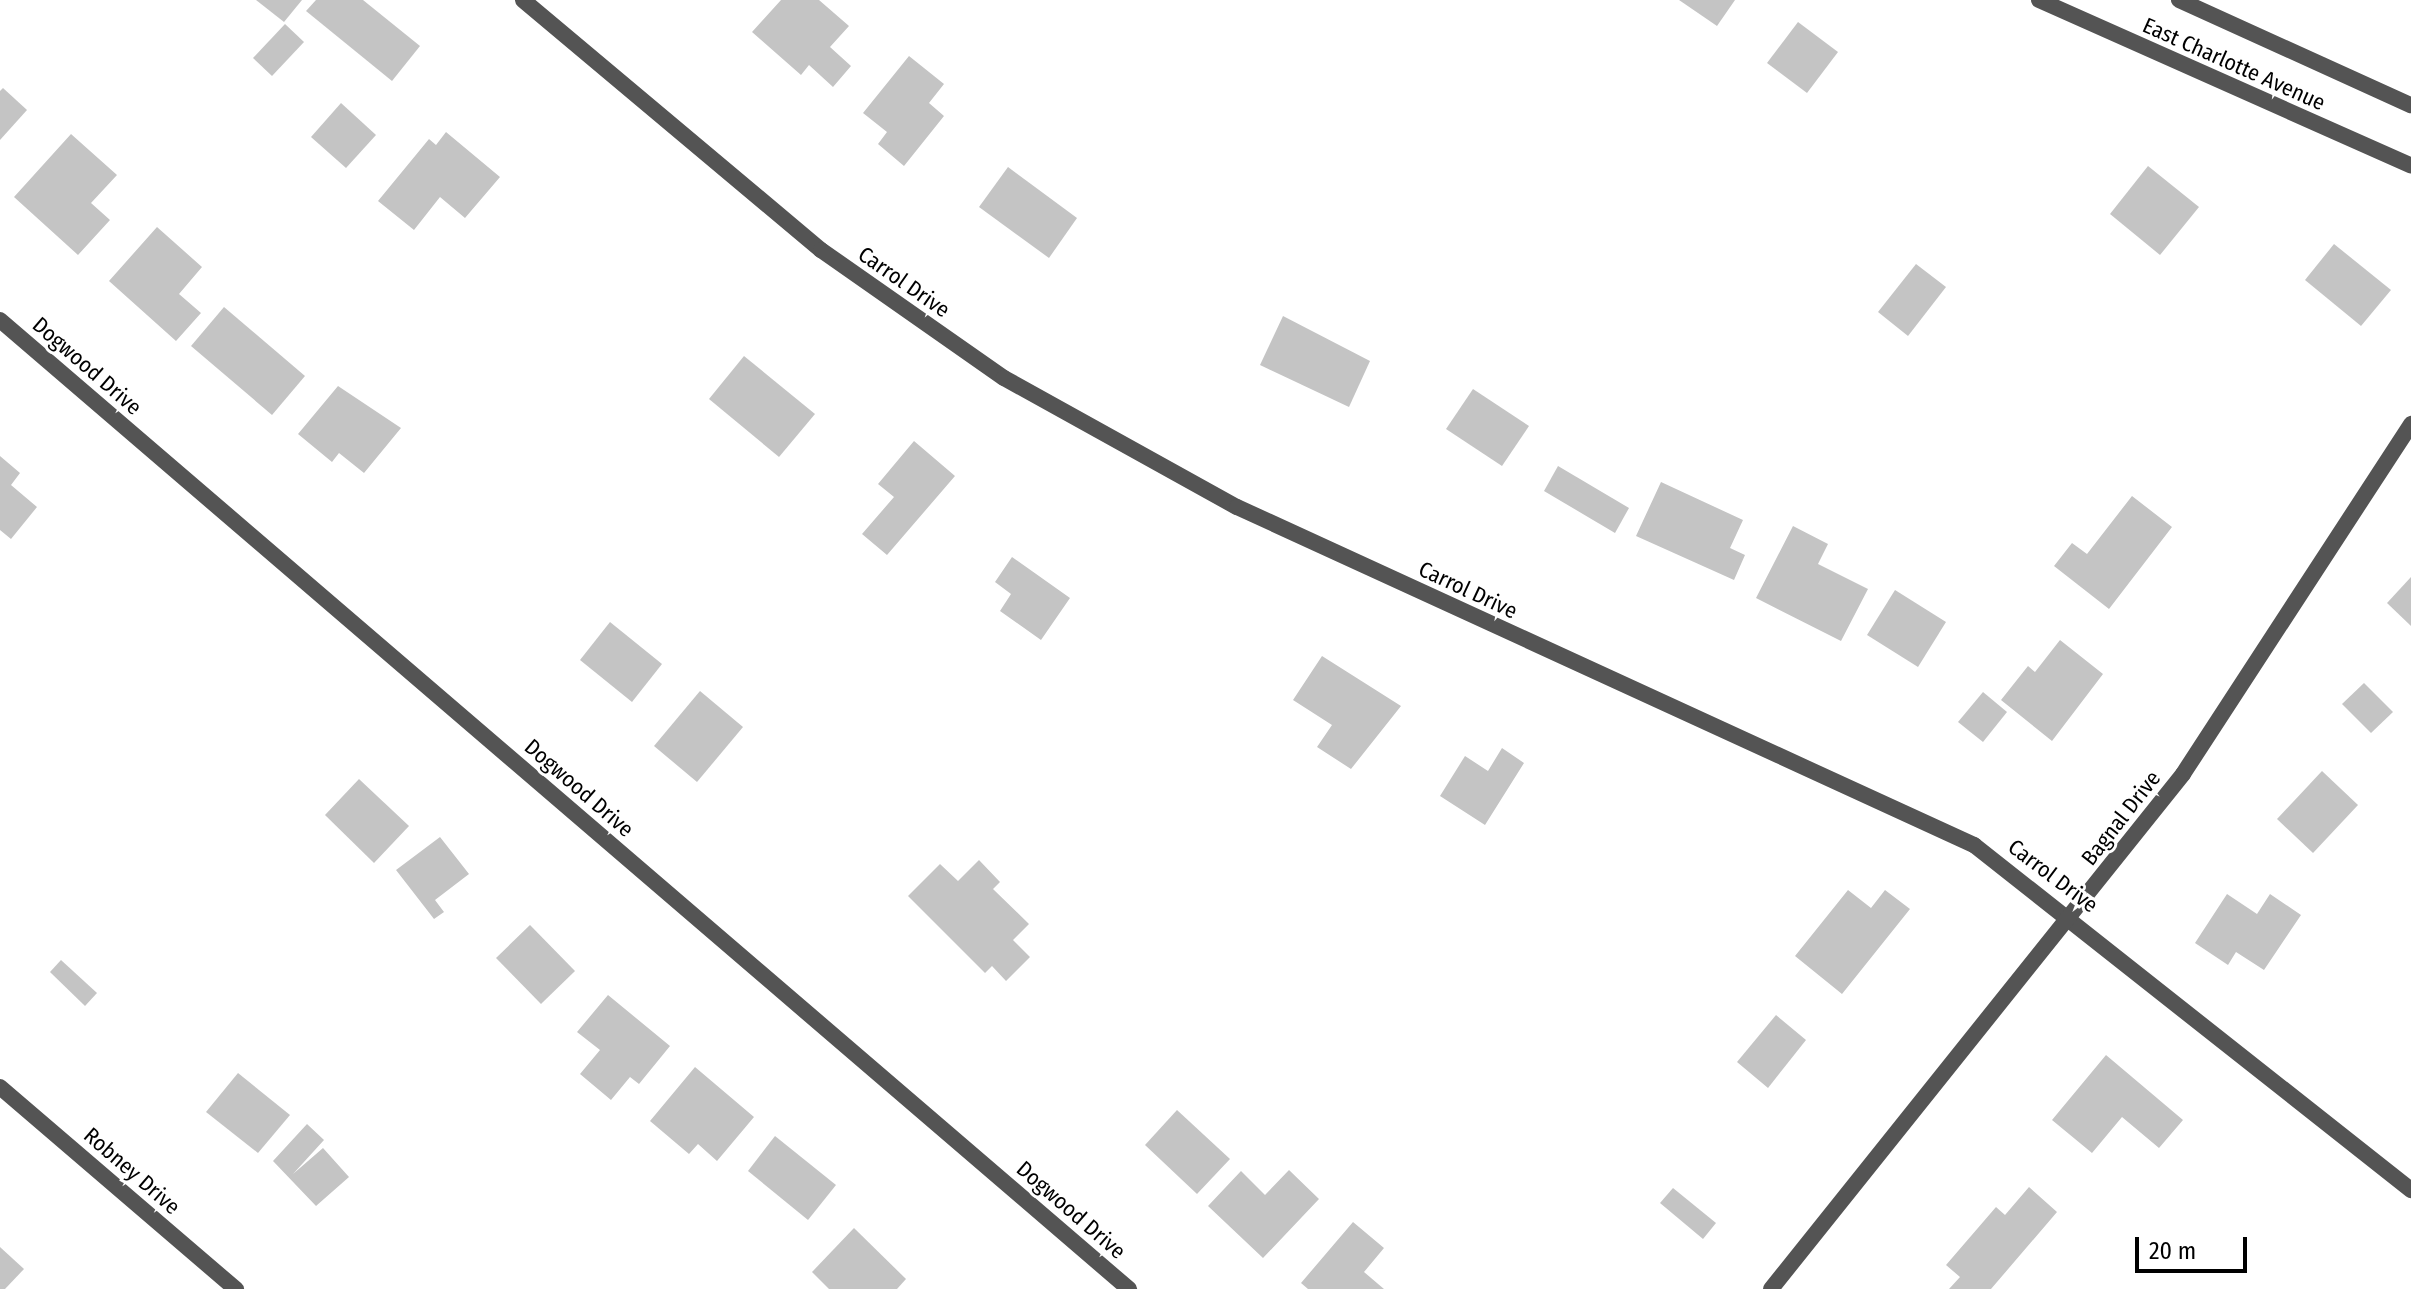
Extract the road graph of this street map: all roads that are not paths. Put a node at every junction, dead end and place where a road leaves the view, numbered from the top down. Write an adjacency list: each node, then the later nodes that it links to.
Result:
1 (523, 0): 8 (street, Carrol Drive)
2 (2039, 0): 5 (street, East Charlotte Avenue)
3 (2179, 0): 4 (street, East Charlotte Avenue)
4 (2411, 105)
5 (2411, 166)
6 (0, 320): 12 (street, Dogwood Drive)
7 (2411, 424): 8 (street, Bagnal Drive)
8 (2072, 918): 10 (street, Carrol Drive); 13 (street, Bagnal Drive)
9 (0, 1087): 11 (street, Robney Drive)
10 (2411, 1190)
11 (236, 1289)
12 (1129, 1289)
13 (1771, 1289)

